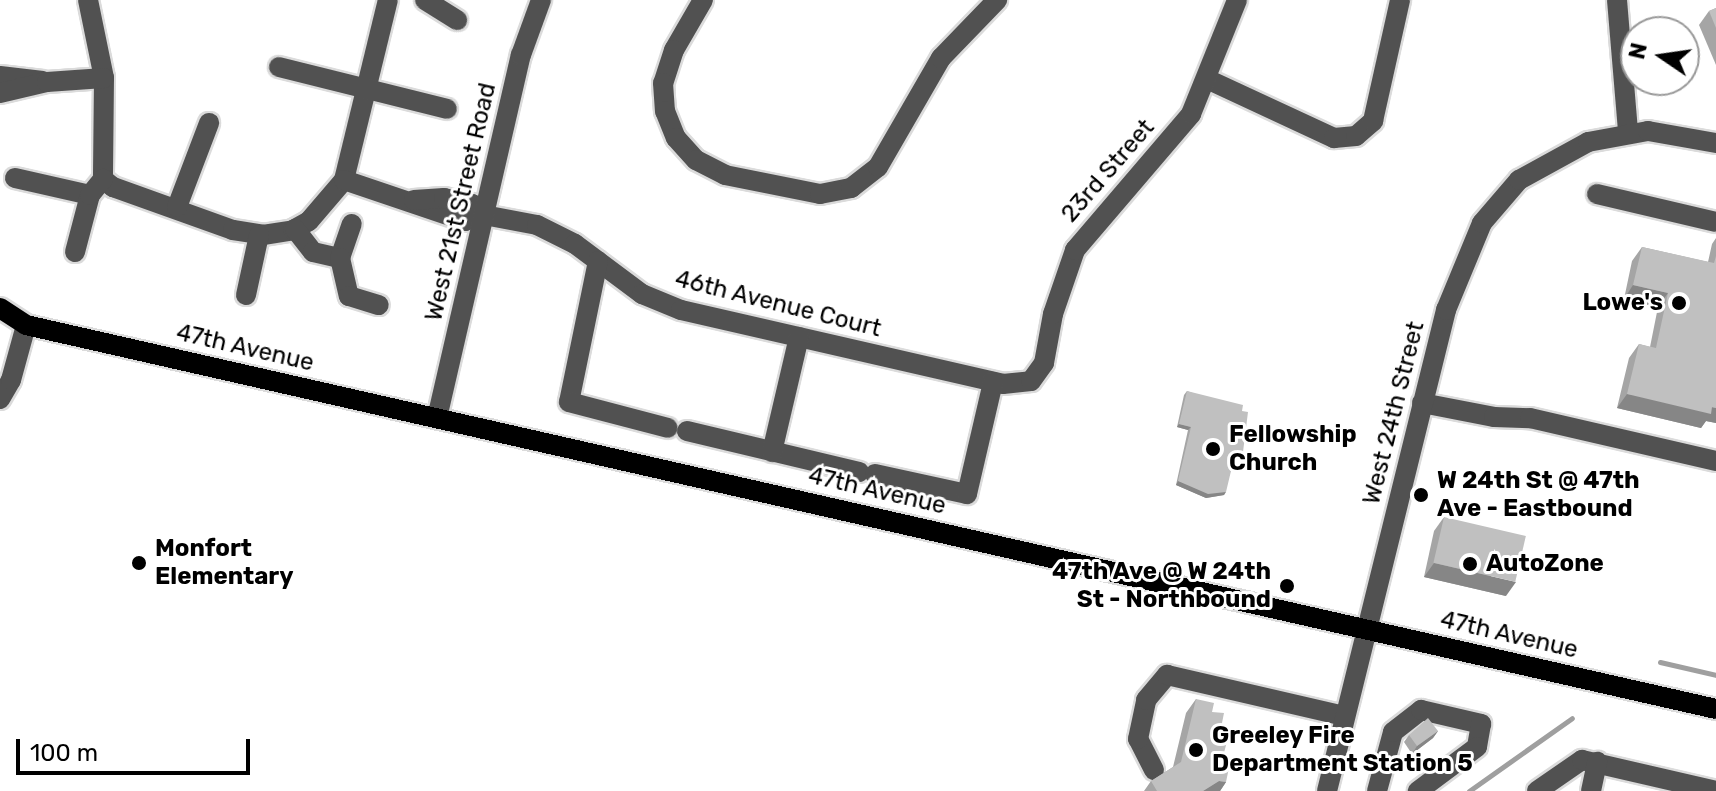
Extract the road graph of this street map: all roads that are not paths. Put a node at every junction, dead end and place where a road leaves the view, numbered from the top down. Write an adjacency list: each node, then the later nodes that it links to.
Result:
1 (88, 0): 13 (street)
2 (388, 0): 16 (street)
3 (425, 0): 10 (street)
4 (541, 0): 27 (street, West 21st Street Road)
5 (703, 0): 6 (street)
6 (997, 0)
7 (1237, 0): 14 (street, 23rd Street)
8 (1400, 0): 14 (street)
9 (1617, 0): 20 (street)
10 (457, 20)
11 (279, 67): 16 (street)
12 (0, 76): 15 (street)
13 (104, 78): 15 (street); 24 (street)
14 (1209, 80): 41 (street, 23rd Street)
15 (47, 82): 17 (street)
16 (367, 90): 18 (street); 23 (street)
17 (0, 93)
18 (447, 109)
19 (209, 123): 26 (street)
20 (1628, 131): 21 (street); 44 (street, West 24th Street)
21 (1716, 143)
22 (15, 178): 24 (street)
23 (344, 180): 27 (street, 46th Avenue Court); 30 (street)
24 (96, 187): 26 (street); 32 (street)
25 (1597, 194): 28 (street)
26 (177, 207): 31 (street)
27 (484, 215): 34 (street, 46th Avenue Court); 45 (street, West 21st Street Road)
28 (1716, 222)
29 (352, 224): 33 (street)
30 (295, 229): 31 (street); 33 (street)
31 (259, 235): 35 (street)
32 (75, 252)
33 (340, 258): 36 (street)
34 (598, 261): 40 (street, 46th Avenue Court); 46 (street)
35 (246, 295)
36 (379, 305)
37 (0, 308): 38 (main road, 47th Avenue)
38 (26, 325): 39 (main road, 47th Avenue); 43 (street); 45 (main road, 47th Avenue)
39 (0, 328)
40 (799, 337): 42 (street, 46th Avenue Court); 46 (street)
41 (1031, 381): 42 (street, 46th Avenue Court)
42 (993, 382): 46 (street)
43 (0, 399)
44 (1422, 403): 47 (street); 48 (street, West 24th Street)
45 (437, 418): 48 (main road, 47th Avenue)
46 (772, 452)
47 (1716, 461)
48 (1367, 629): 49 (main road, 47th Avenue); 50 (street, West 24th Street)
49 (1716, 709)
50 (1344, 716): 52 (street); 53 (street, West 24th Street)
51 (1597, 762): 56 (street); 57 (street); 58 (street)
52 (1154, 770)
53 (1327, 791)
54 (1377, 791): 55 (street)
55 (1418, 791)
56 (1537, 791)
57 (1591, 791)
58 (1716, 791)

